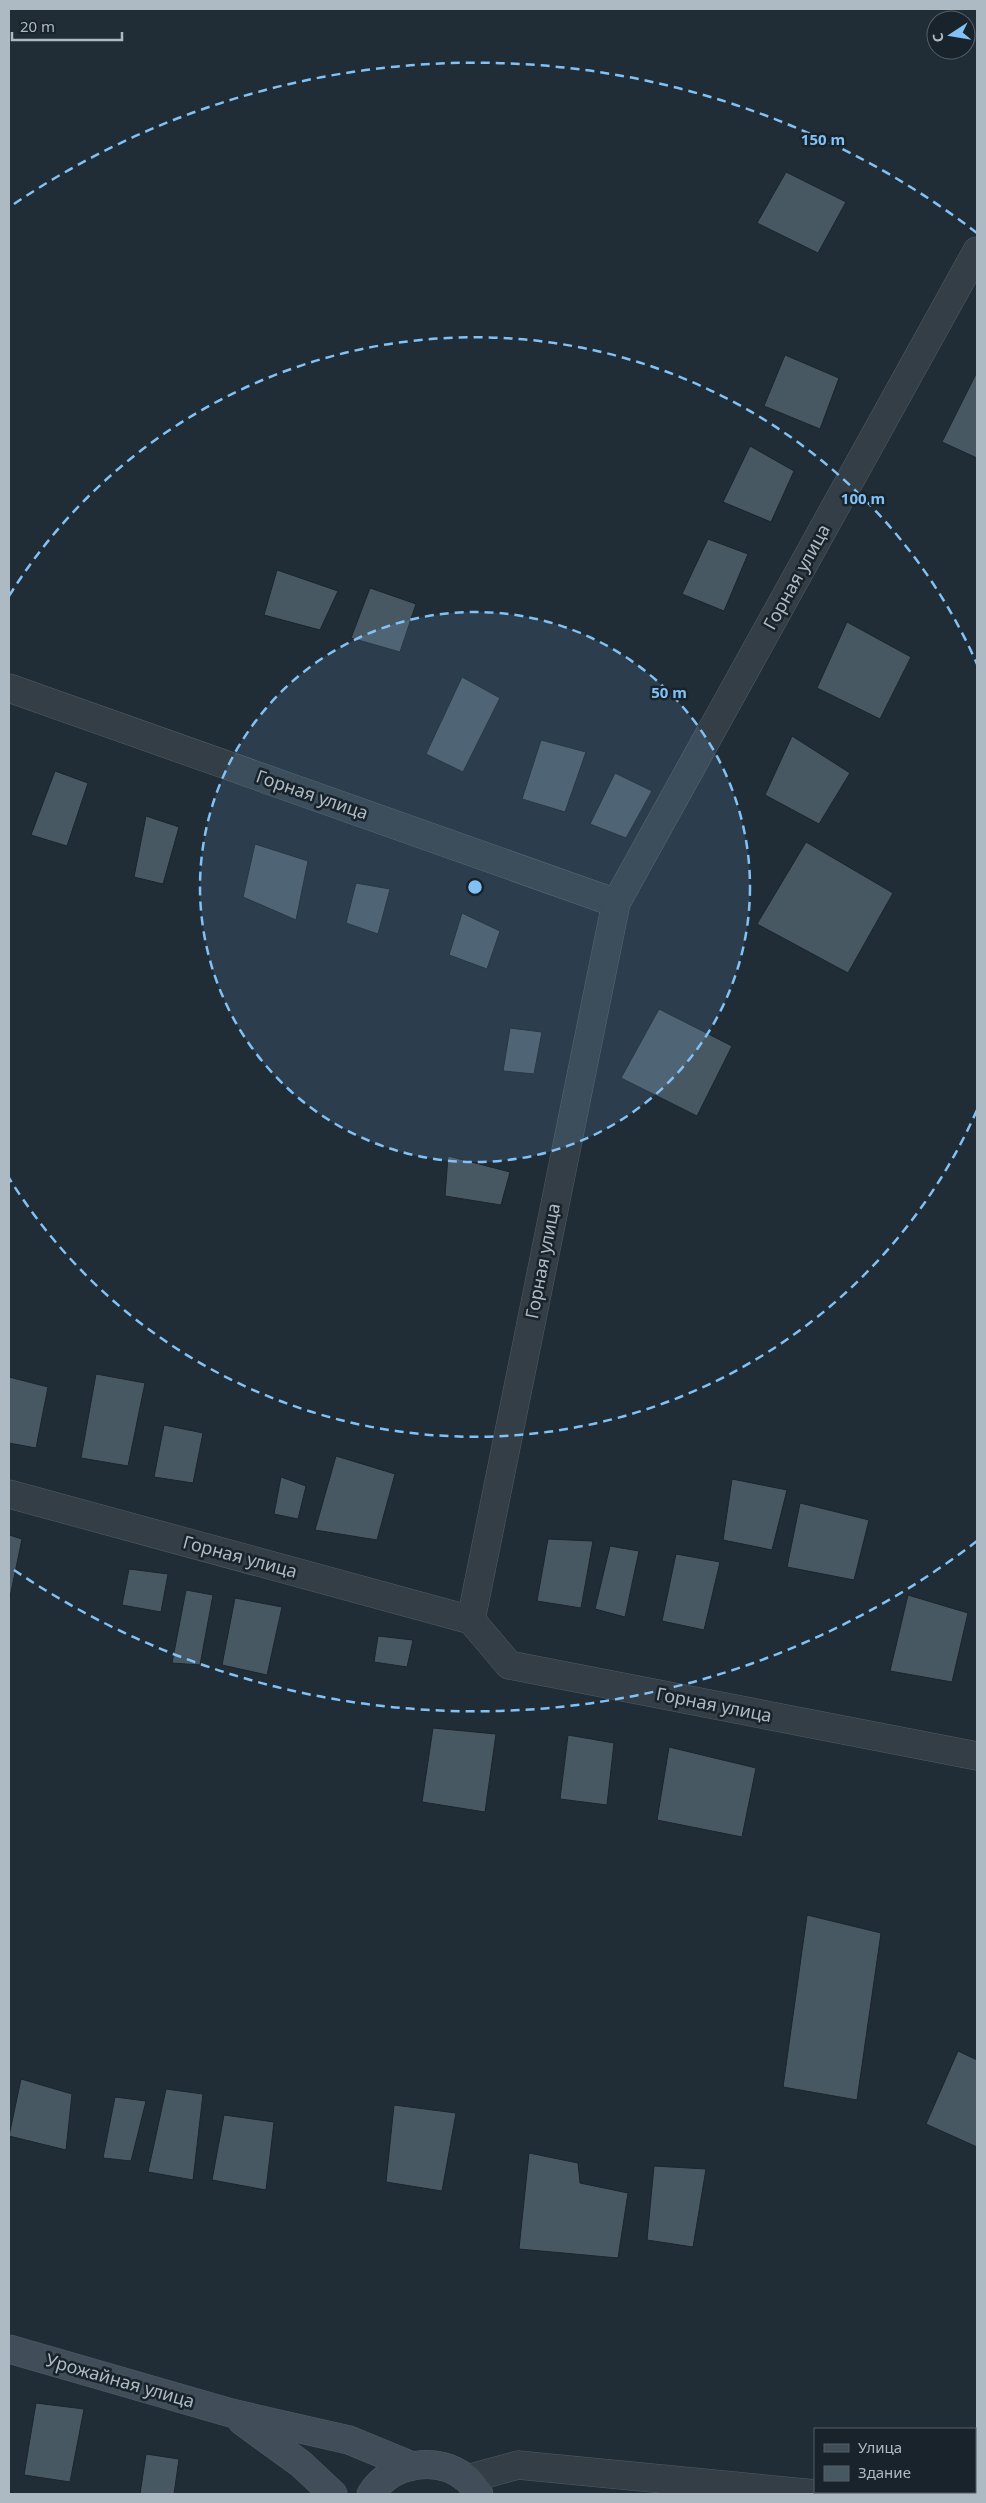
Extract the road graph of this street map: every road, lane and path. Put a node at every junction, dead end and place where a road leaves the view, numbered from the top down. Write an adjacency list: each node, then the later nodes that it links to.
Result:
1 (977, 251): 3 (street, Горная улица)
2 (9, 688): 3 (street, Горная улица)
3 (616, 903): 5 (street, Горная улица)
4 (9, 1494): 5 (street, Горная улица)
5 (471, 1620): 6 (street, Горная улица)
6 (977, 1756)
7 (9, 2349): 8 (main road, Урожайная улица)
8 (231, 2413): 9 (main road, Урожайная улица); 11 (main road)
9 (412, 2466): 10 (main road); 12 (main road)
10 (473, 2487): 15 (street)
11 (333, 2494)
12 (371, 2494)
13 (610, 2494): 14 (street)
14 (666, 2494)
15 (816, 2494)

